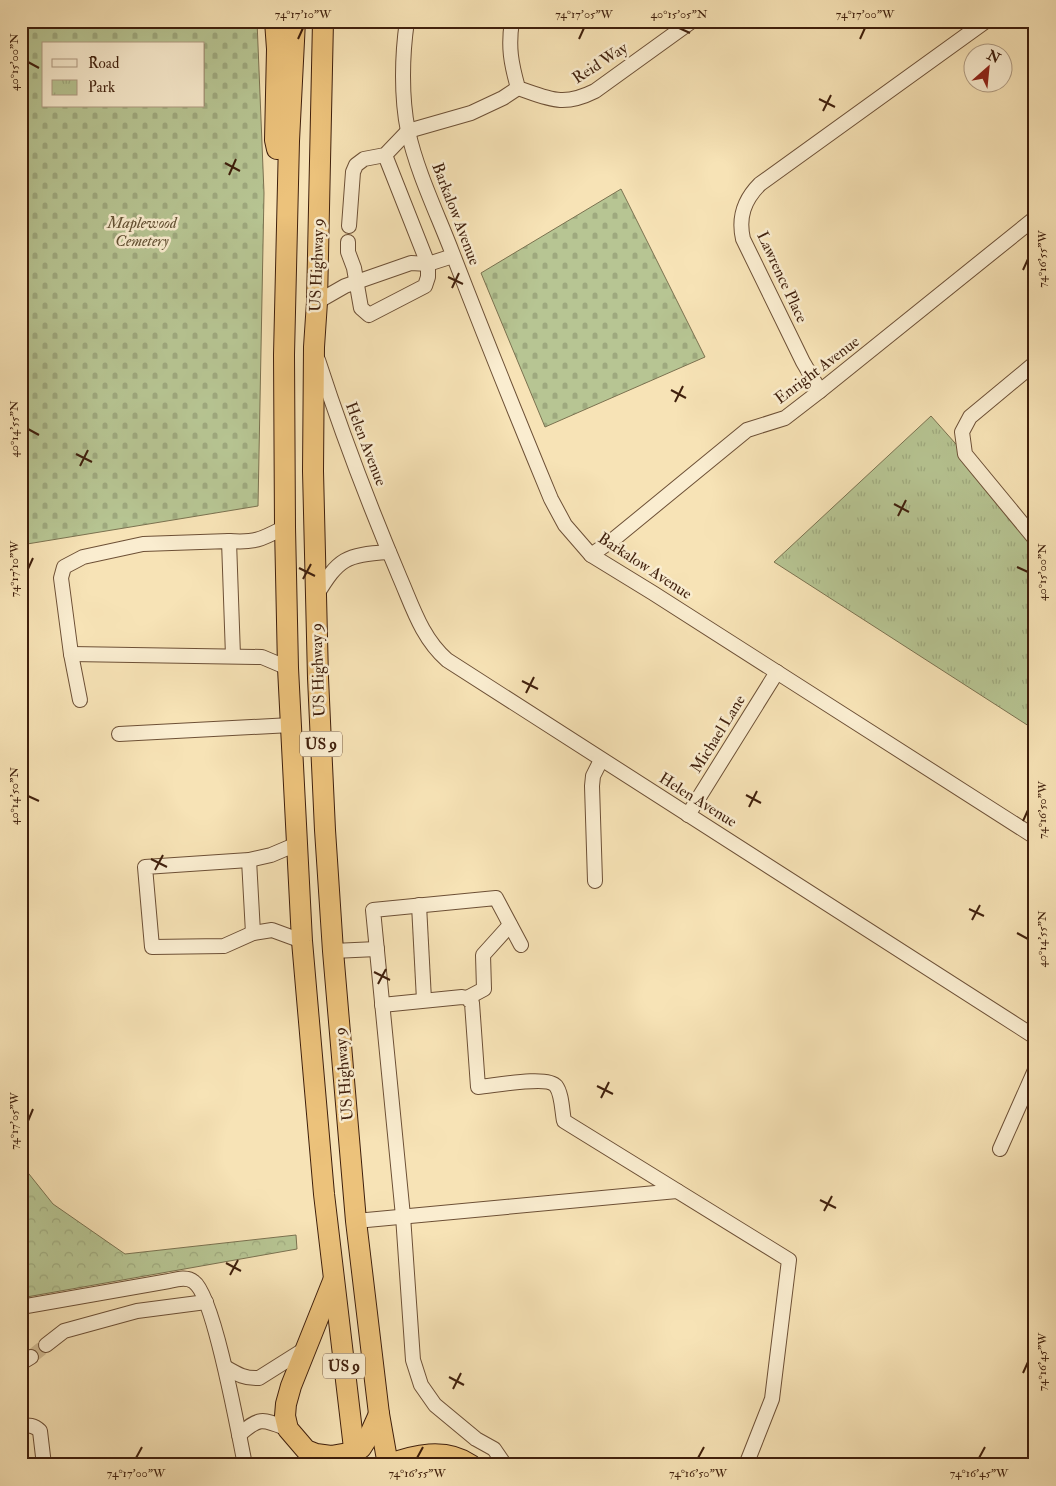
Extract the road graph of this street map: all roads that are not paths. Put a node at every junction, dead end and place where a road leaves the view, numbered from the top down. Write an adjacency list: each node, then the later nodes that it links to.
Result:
1 (275, 21): 11 (highway)
2 (295, 21): 11 (highway, US Highway 9 / US 9)
3 (323, 21): 18 (highway, US Highway 9 / US 9)
4 (407, 21): 9 (street, Barkalow Avenue)
5 (512, 21): 8 (street)
6 (692, 21): 8 (street, Reid Way)
7 (986, 21): 21 (street, Lawrence Place)
8 (518, 88): 9 (street)
9 (408, 131): 10 (street); 15 (street, Barkalow Avenue)
10 (385, 155): 13 (street); 16 (street)
11 (287, 202): 22 (highway, US Highway 9 / US 9)
12 (1035, 218): 21 (street, Enright Avenue)
13 (349, 226)
14 (348, 242): 17 (street)
15 (453, 256): 16 (street); 26 (street, Barkalow Avenue)
16 (428, 264): 17 (street); 17 (street)
17 (356, 283): 18 (street)
18 (317, 302): 19 (highway, US Highway 9 / US 9)
19 (314, 347): 25 (street, Helen Avenue); 27 (highway, US Highway 9 / US 9)
20 (1035, 363): 23 (street)
21 (820, 391): 26 (street, Enright Avenue)
22 (285, 527): 24 (street); 30 (highway, US Highway 9 / US 9)
23 (1035, 539)
24 (229, 541): 28 (street); 29 (street)
25 (388, 552): 27 (street); 35 (street, Helen Avenue)
26 (591, 556): 31 (street, Barkalow Avenue)
27 (316, 596): 47 (highway, US Highway 9 / US 9)
28 (71, 654): 29 (street); 32 (street)
29 (232, 656): 30 (street)
30 (288, 668): 33 (highway, US Highway 9 / US 9)
31 (776, 672): 36 (street, Michael Lane); 37 (street, Barkalow Avenue)
32 (80, 700)
33 (290, 726): 34 (street); 38 (highway, US Highway 9 / US 9)
34 (119, 734)
35 (601, 760): 36 (street, Helen Avenue); 40 (street)
36 (688, 815): 51 (street, Helen Avenue)
37 (1035, 837)
38 (297, 844): 39 (street); 44 (highway, US Highway 9 / US 9)
39 (249, 860): 43 (street); 43 (street)
40 (595, 881)
41 (420, 905): 42 (street); 46 (street); 49 (street)
42 (510, 925): 45 (street); 48 (street)
43 (253, 933): 44 (street)
44 (302, 941): 57 (highway, US Highway 9 / US 9)
45 (521, 945)
46 (377, 949): 47 (street); 50 (street)
47 (333, 951): 56 (highway, US Highway 9 / US 9)
48 (467, 998): 49 (street); 54 (street)
49 (424, 1000): 50 (street)
50 (382, 1005): 55 (street)
51 (1035, 1037)
52 (1035, 1070): 53 (street)
53 (1000, 1150)
54 (677, 1191): 55 (street); 74 (street)
55 (403, 1216): 56 (street); 67 (street)
56 (356, 1221): 63 (highway, US Highway 9 / US 9)
57 (333, 1279): 61 (highway); 68 (highway, US Highway 9 / US 9)
58 (206, 1302): 59 (street); 60 (street); 62 (street)
59 (21, 1308)
60 (46, 1345)
61 (305, 1349): 62 (street); 65 (highway)
62 (225, 1367): 66 (street)
63 (379, 1414): 68 (highway); 72 (highway, US Highway 9 / US 9)
64 (21, 1426): 70 (street)
65 (288, 1429): 66 (street); 68 (highway)
66 (239, 1435): 71 (street)
67 (476, 1439): 69 (street); 73 (street)
68 (355, 1458)
69 (467, 1462): 72 (highway)
70 (44, 1465)
71 (244, 1465)
72 (387, 1465)
73 (505, 1465)
74 (746, 1465)

